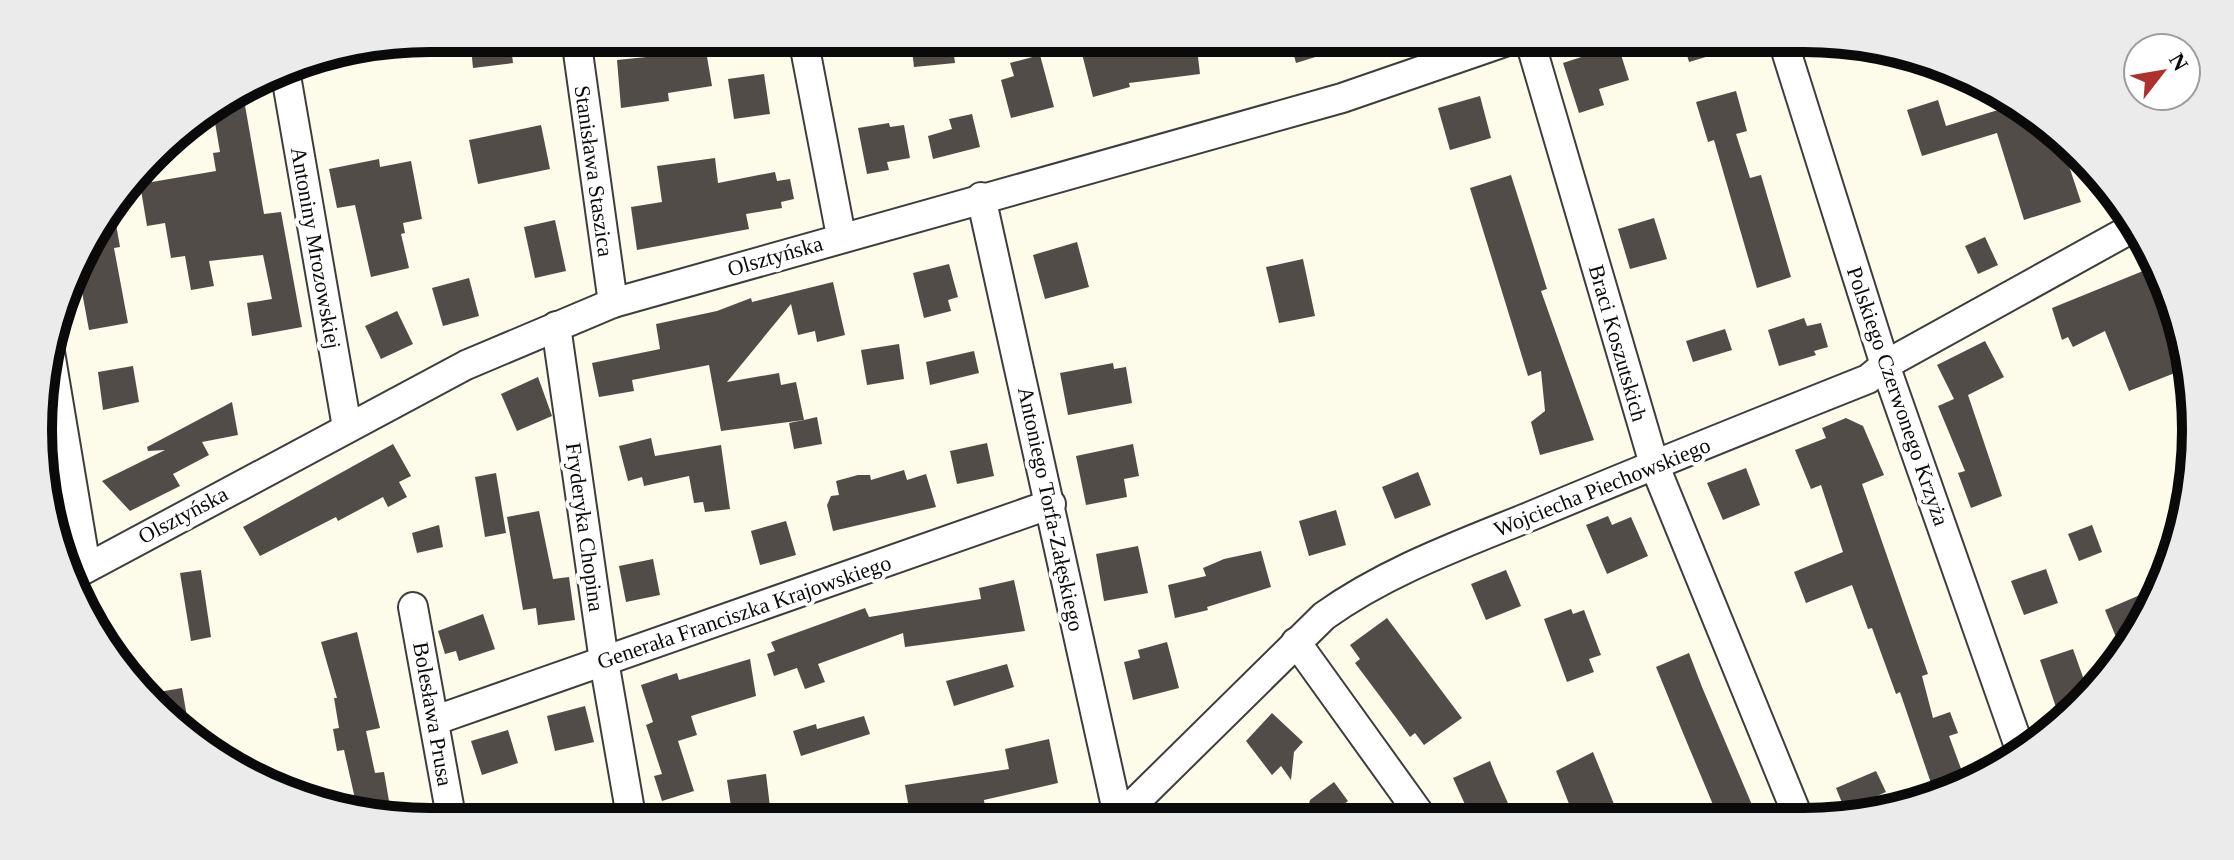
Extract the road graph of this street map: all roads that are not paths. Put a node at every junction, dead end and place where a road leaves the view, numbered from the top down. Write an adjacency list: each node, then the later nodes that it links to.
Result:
1 (578, 52): 10 (street, Stanisława Staszica)
2 (806, 52): 9 (street)
3 (1475, 52): 7 (street, Olsztyńska)
4 (1533, 52): 15 (street, Braci Koszutskich)
5 (1786, 52): 12 (street, Polskiego Czerwonego Krzyża)
6 (287, 80): 14 (street, Antoniny Mrozowskiej)
7 (981, 197): 9 (street, Olsztyńska); 16 (street, Antoniego Torfa-Załęskiego)
8 (2125, 232): 12 (street, Wojciecha Piechowskiego)
9 (841, 236): 10 (street, Olsztyńska)
10 (613, 303): 11 (street, Olsztyńska)
11 (556, 326): 14 (street, Olsztyńska); 20 (street, Fryderyka Chopina)
12 (1885, 365): 15 (street, Wojciecha Piechowskiego); 22 (street, Polskiego Czerwonego Krzyża)
13 (55, 386): 17 (street)
14 (347, 427): 17 (street, Olsztyńska)
15 (1654, 464): 19 (street, Wojciecha Piechowskiego); 28 (street, Braci Koszutskich)
16 (1051, 504): 20 (street, Generała Franciszka Krajowskiego); 25 (street, Antoniego Torfa-Załęskiego)
17 (80, 571)
18 (413, 607): 21 (street, Bolesława Prusa)
19 (1296, 642): 26 (street, Wojciecha Piechowskiego); 27 (street)
20 (604, 661): 21 (street, Generała Franciszka Krajowskiego); 24 (street, Fryderyka Chopina)
21 (436, 720): 23 (street, Bolesława Prusa)
22 (2017, 742)
23 (450, 808)
24 (630, 808)
25 (1114, 808)
26 (1128, 808)
27 (1415, 808)
28 (1795, 808)

